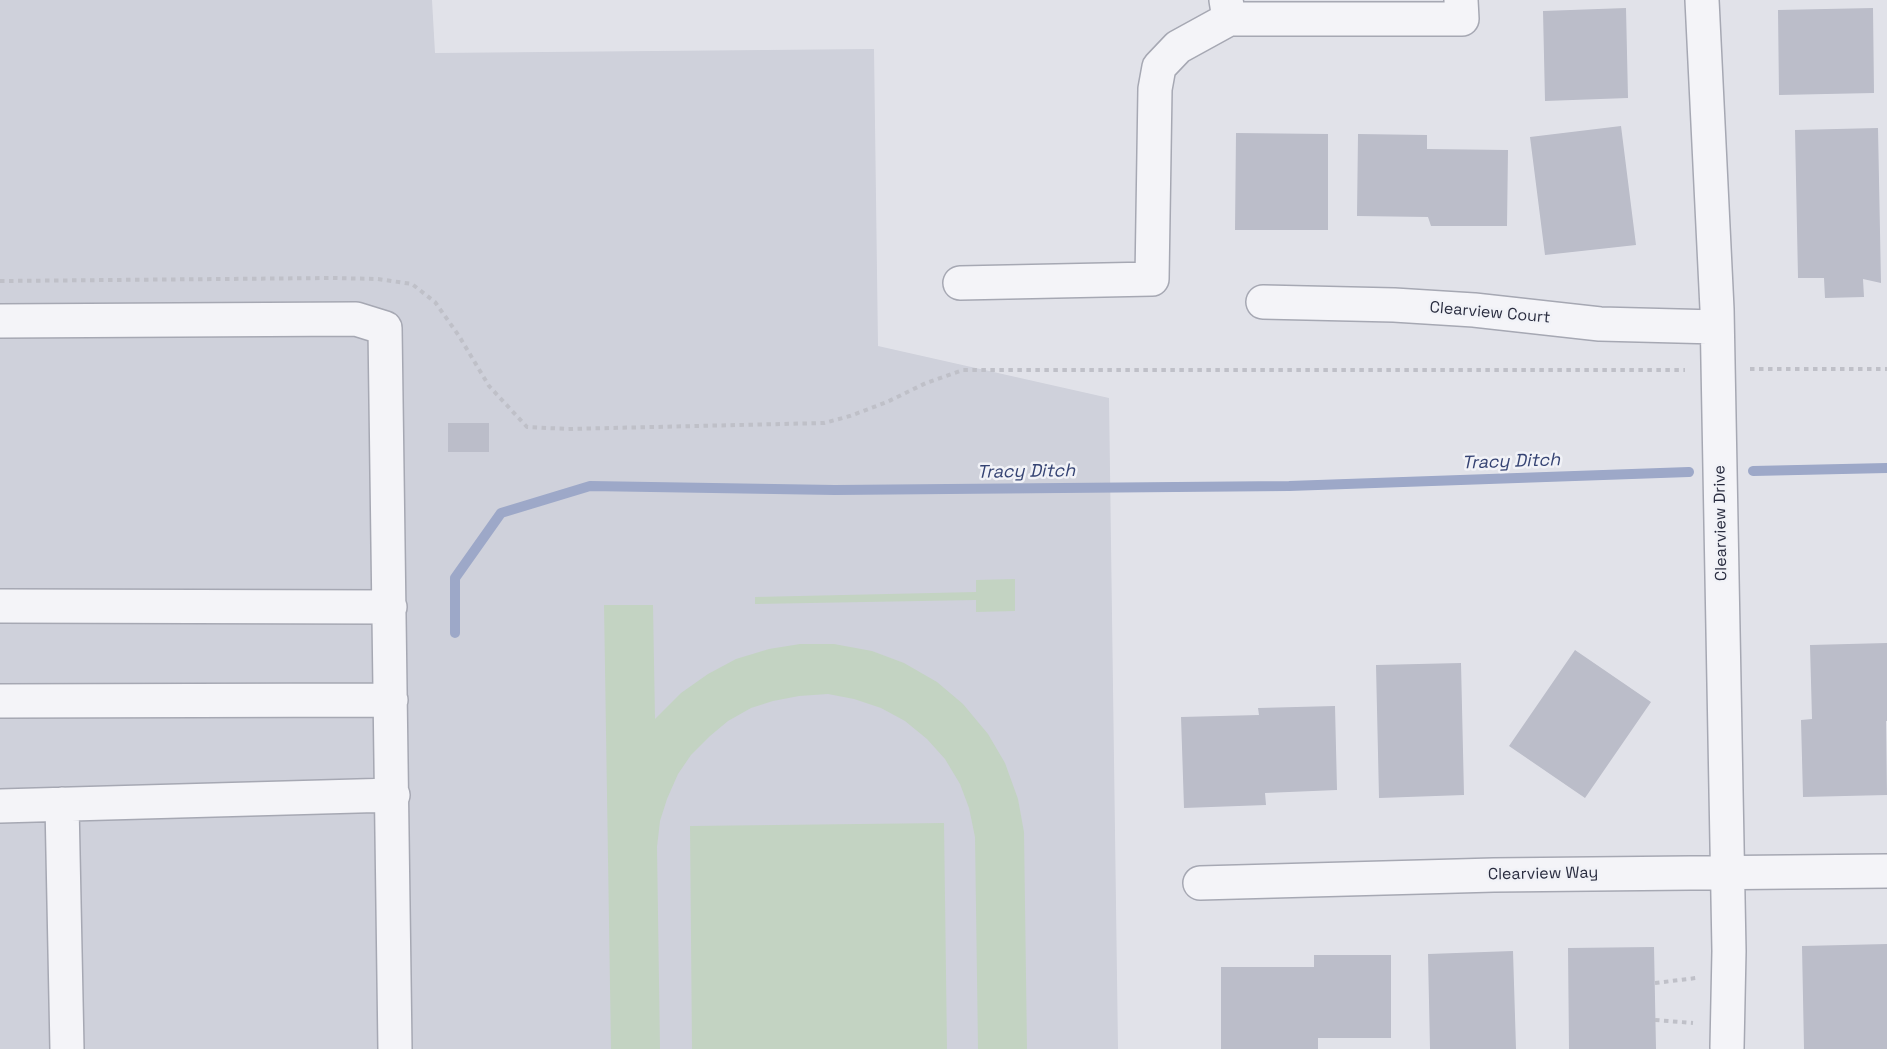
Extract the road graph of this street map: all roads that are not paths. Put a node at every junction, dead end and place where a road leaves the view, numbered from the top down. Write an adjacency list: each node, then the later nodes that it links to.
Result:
1 (1461, 0): 3 (street)
2 (1702, 0): 7 (street, Clearview Drive)
3 (1227, 9): 4 (street)
4 (960, 283)
5 (1263, 302): 7 (street, Clearview Court)
6 (0, 321): 9 (street)
7 (1717, 327): 16 (street, Clearview Drive)
8 (0, 606): 9 (street)
9 (390, 607): 11 (street)
10 (0, 700): 11 (street)
11 (391, 700): 12 (street)
12 (393, 795): 13 (street); 20 (street)
13 (62, 804): 14 (street); 19 (street)
14 (0, 806)
15 (1887, 872): 16 (street, Clearview Way)
16 (1728, 873): 17 (street, Clearview Way); 18 (street, Clearview Drive)
17 (1200, 883)
18 (1727, 1047)
19 (68, 1049)
20 (395, 1049)

